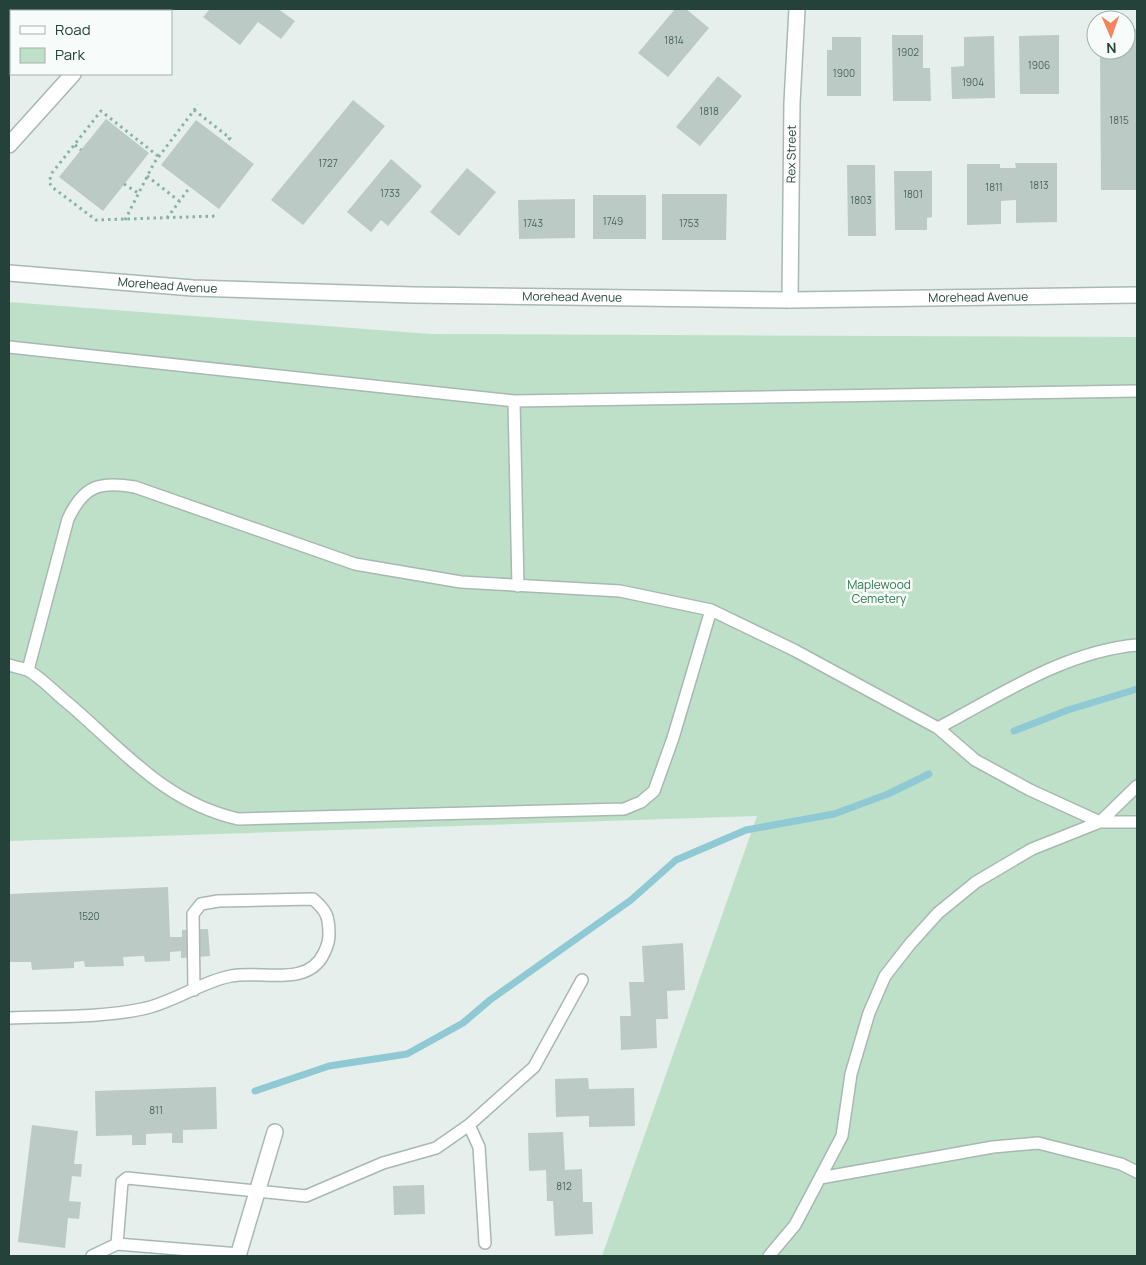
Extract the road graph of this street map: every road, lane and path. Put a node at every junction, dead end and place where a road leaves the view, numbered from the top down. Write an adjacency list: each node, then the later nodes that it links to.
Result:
1 (797, 9): 20 (street, Rex Street)
2 (72, 75): 6 (street)
3 (198, 105): 4 (path)
4 (194, 110): 5 (path); 9 (path)
5 (226, 143)
6 (9, 145)
7 (75, 145): 8 (path); 9 (path); 17 (path)
8 (81, 150)
9 (158, 156): 10 (path)
10 (147, 176): 13 (path); 14 (path)
11 (124, 184): 13 (path)
12 (190, 187): 14 (path)
13 (138, 193): 17 (path)
14 (179, 201): 16 (path)
15 (217, 216): 16 (path)
16 (168, 218): 17 (path)
17 (125, 220)
18 (9, 272): 20 (street, Morehead Avenue)
19 (1137, 295): 20 (street, Morehead Avenue)
20 (790, 300)
21 (9, 348): 23 (lane)
22 (1137, 391): 23 (lane)
23 (514, 401): 24 (lane)
24 (518, 586): 25 (lane); 28 (lane)
25 (711, 610): 28 (lane); 29 (lane)
26 (1137, 645): 29 (lane)
27 (9, 665): 28 (lane)
28 (28, 670)
29 (938, 728): 31 (lane)
30 (1137, 786): 31 (lane)
31 (1100, 822): 32 (lane); 39 (lane)
32 (1137, 822)
33 (582, 980): 36 (lane)
34 (194, 990): 34 (lane); 35 (lane)
35 (9, 1018)
36 (469, 1125): 40 (lane); 41 (lane)
37 (275, 1132): 40 (street)
38 (1137, 1172): 39 (lane)
39 (820, 1178): 45 (lane)
40 (258, 1190): 42 (lane); 43 (street)
41 (486, 1243)
42 (117, 1244): 43 (lane); 44 (lane)
43 (239, 1255)
44 (92, 1256)
45 (769, 1256)

